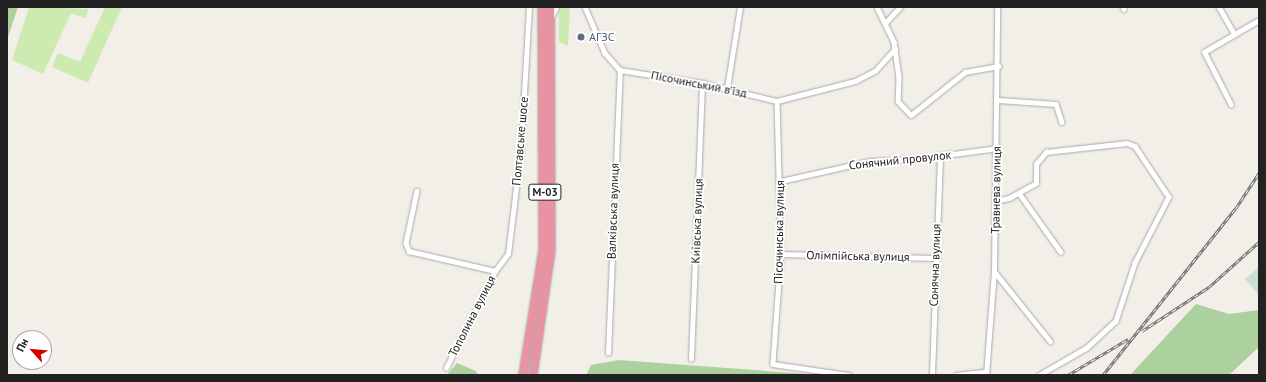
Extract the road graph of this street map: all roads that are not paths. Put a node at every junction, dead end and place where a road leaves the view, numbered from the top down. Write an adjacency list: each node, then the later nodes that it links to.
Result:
1 (528, 7): 33 (street, Полтавське шосе)
2 (542, 7): 40 (highway, М-03)
3 (550, 7): 11 (highway, М-03)
4 (556, 7): 11 (street)
5 (585, 7): 17 (street)
6 (740, 7): 19 (street)
7 (877, 7): 13 (street)
8 (900, 7): 13 (street)
9 (997, 7): 16 (street, Травнева вулиця)
10 (1220, 7): 14 (street)
11 (551, 20): 41 (highway, М-03)
12 (1259, 20): 14 (street)
13 (886, 22): 15 (street)
14 (1234, 33): 22 (street)
15 (895, 50): 16 (street); 21 (street)
16 (998, 66): 20 (street, Травнева вулиця)
17 (620, 70): 18 (street, Пісочинський в’їзд); 36 (street, Валківська вулиця)
18 (702, 82): 19 (street, Пісочинський в’їзд); 37 (street, Київська вулиця)
19 (727, 88): 21 (street, Пісочинський в’їзд)
20 (998, 100): 23 (street); 24 (street, Травнева вулиця)
21 (777, 101): 26 (street, Пісочинська вулиця)
22 (1231, 105)
23 (1062, 122)
24 (997, 148): 25 (street, Сонячний провулок); 29 (street, Травнева вулиця)
25 (940, 156): 26 (street, Сонячний провулок); 32 (street, Сонячна вулиця)
26 (781, 181): 31 (street, Пісочинська вулиця)
27 (417, 191): 33 (street, Тополина вулиця)
28 (1019, 193): 29 (street); 30 (street); 45 (street)
29 (996, 201): 34 (street, Травнева вулиця)
30 (1061, 252)
31 (781, 254): 32 (street, Олімпійська вулиця); 42 (street, Пісочинська вулиця)
32 (935, 258): 43 (street, Сонячна вулиця)
33 (495, 270): 38 (street, Тополина вулиця)
34 (994, 272): 35 (street); 39 (street, Травнева вулиця)
35 (1050, 341)
36 (608, 353)
37 (691, 359)
38 (446, 368)
39 (986, 374): 44 (street)
40 (523, 375)
41 (533, 375)
42 (849, 375)
43 (932, 375)
44 (956, 375)
45 (1040, 375)

